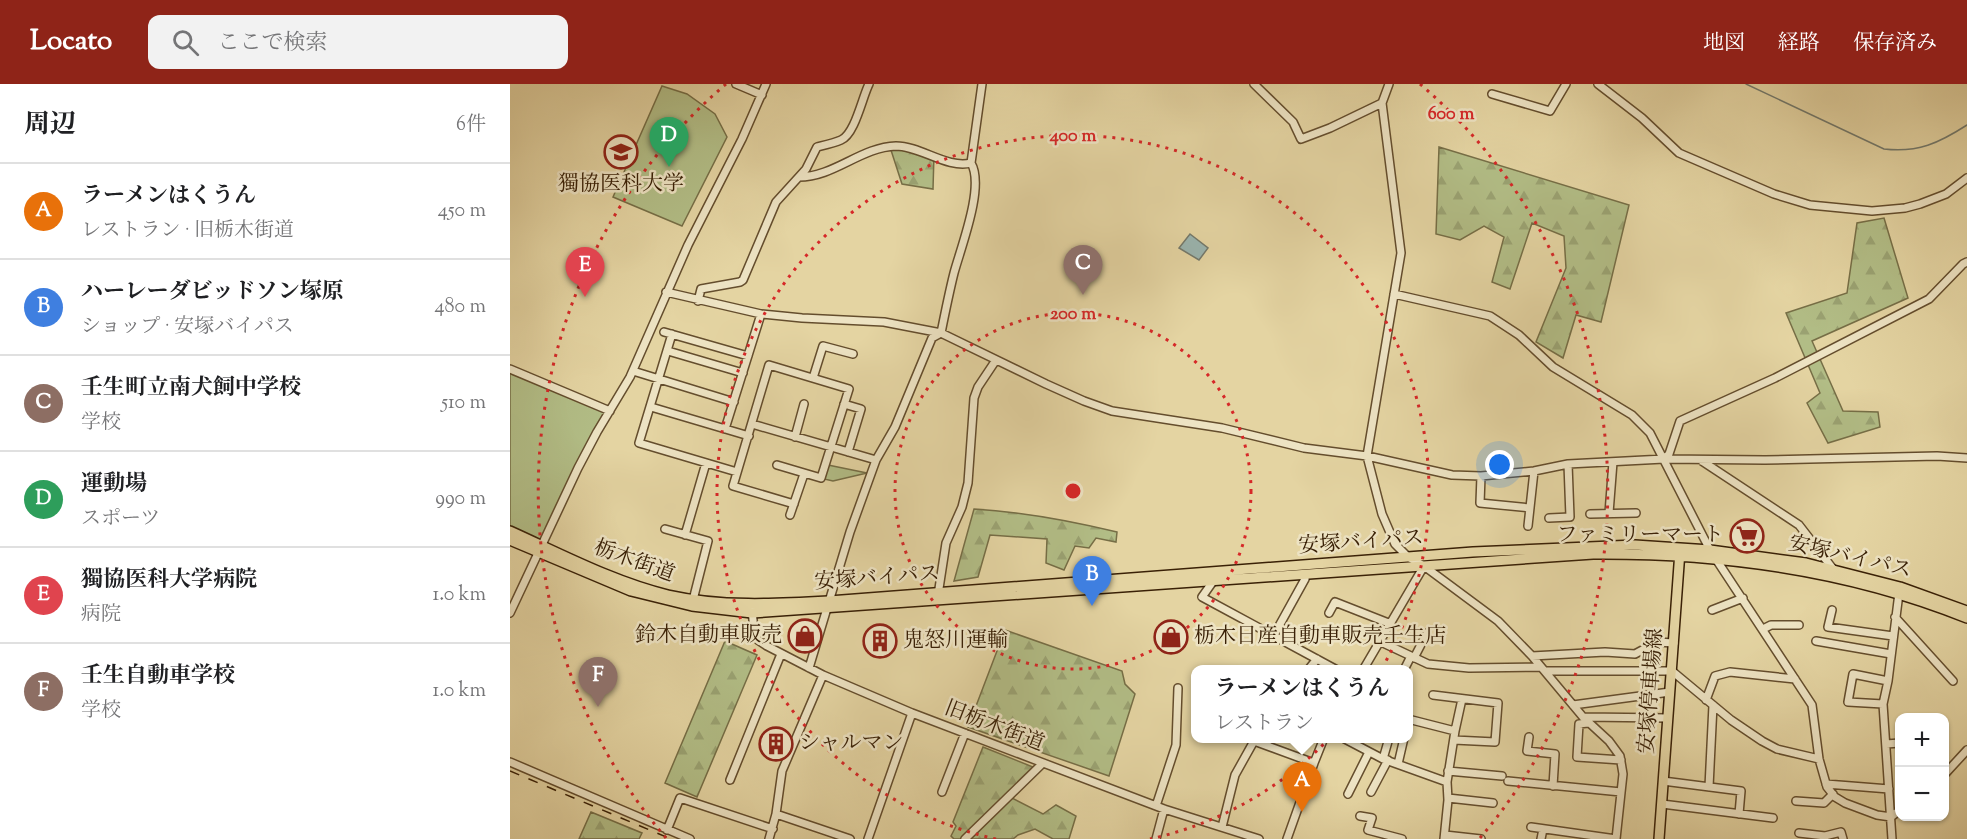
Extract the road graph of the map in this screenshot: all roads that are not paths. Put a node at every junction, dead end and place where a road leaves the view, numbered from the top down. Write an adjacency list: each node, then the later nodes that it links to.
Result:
1 (736, 84): 10 (street)
2 (766, 84): 10 (street)
3 (869, 84): 13 (street)
4 (981, 84): 12 (street)
5 (1254, 84): 11 (street)
6 (1389, 84): 11 (street)
7 (1566, 84): 9 (street)
8 (1598, 84): 14 (street)
9 (1492, 94)
10 (762, 95): 16 (street)
11 (1382, 103): 17 (street)
12 (971, 163): 13 (street); 21 (street)
13 (800, 177): 18 (street)
14 (1967, 178)
15 (1967, 262): 45 (street)
16 (666, 292): 18 (street); 28 (street)
17 (1394, 294): 43 (street); 45 (street)
18 (698, 301): 19 (street)
19 (761, 314): 21 (street); 25 (street)
20 (664, 332): 22 (street)
21 (941, 333): 26 (street); 46 (street)
22 (672, 334): 23 (street); 25 (street)
23 (668, 351): 29 (street); 30 (street)
24 (853, 354): 31 (street)
25 (748, 356): 29 (street)
26 (996, 360): 43 (street); 78 (street)
27 (510, 369): 36 (street)
28 (633, 371): 30 (street); 36 (street)
29 (743, 373): 32 (street)
30 (660, 378): 32 (street); 35 (street)
31 (813, 378): 34 (street); 37 (street)
32 (734, 402): 38 (street)
33 (804, 404): 40 (street)
34 (844, 404): 41 (street); 42 (street)
35 (651, 407): 38 (street); 49 (street)
36 (610, 411): 68 (street)
37 (752, 424): 39 (street); 40 (street)
38 (725, 429): 39 (street)
39 (749, 436): 53 (street)
40 (795, 436): 41 (street)
41 (830, 447): 42 (street); 54 (street)
42 (848, 452): 46 (street)
43 (1367, 456): 55 (street); 71 (street)
44 (1967, 458): 47 (street)
45 (1664, 459): 47 (street); 48 (street); 69 (street)
46 (876, 460): 81 (street)
47 (1701, 460): 74 (street)
48 (1613, 462): 50 (street); 59 (street)
49 (706, 463): 53 (street); 66 (street)
50 (1568, 464): 52 (street); 62 (street)
51 (777, 465): 54 (street)
52 (1534, 471): 55 (street); 57 (street)
53 (737, 472): 56 (street)
54 (804, 474): 56 (street)
55 (1482, 476): 57 (street)
56 (794, 504): 61 (street)
57 (1530, 508): 63 (street)
58 (1590, 513): 59 (street)
59 (1609, 513): 60 (street)
60 (1636, 513)
61 (790, 515)
62 (1549, 518)
63 (1528, 526)
64 (665, 529): 66 (street)
65 (510, 531): 68 (main road, 栃木街道)
66 (685, 535): 80 (street)
67 (511, 541): 68 (main road, 栃木街道)
68 (540, 549): 80 (main road, 栃木街道); 82 (main road, 栃木街道); 86 (street)
69 (1710, 550): 70 (main road, 安塚バイパス); 72 (street); 74 (main road, 安塚バイパス)
70 (1680, 551): 71 (main road, 安塚バイパス); 72 (main road, 安塚バイパス); 73 (main road, 安塚バイパス); 98 (main road, 安塚停車場線)
71 (1408, 557): 73 (street); 78 (main road, 安塚バイパス)
72 (1717, 559): 77 (main road, 安塚バイパス); 79 (street)
73 (1424, 566): 75 (main road, 安塚バイパス); 90 (street); 101 (street)
74 (1833, 569): 85 (main road, 安塚バイパス)
75 (1214, 579): 78 (main road, 安塚バイパス); 94 (street)
76 (1305, 579): 94 (street)
77 (1899, 593): 88 (street); 89 (main road, 安塚バイパス)
78 (938, 596): 81 (main road, 安塚バイパス)
79 (1743, 598): 83 (street); 92 (street)
80 (693, 600): 82 (main road, 栃木街道)
81 (829, 605): 82 (main road, 安塚バイパス); 108 (street)
82 (752, 609): 99 (street, 旧栃木街道)
83 (1712, 610)
84 (1832, 610): 95 (street)
85 (1967, 611)
86 (510, 613)
87 (1329, 613): 90 (street)
88 (1895, 617): 95 (street); 114 (street)
89 (1967, 618)
90 (1391, 624): 97 (street)
91 (1799, 625): 92 (street)
92 (1763, 629): 112 (street)
93 (1427, 633): 102 (street)
94 (1274, 635): 103 (street)
95 (1893, 636): 100 (street)
96 (1816, 641): 100 (street)
97 (1381, 642): 102 (street); 106 (street)
98 (1674, 643): 101 (street); 110 (main road, 安塚停車場線)
99 (781, 654): 108 (street, 旧栃木街道); 150 (street)
100 (1891, 654): 113 (street)
101 (1532, 656): 109 (street)
102 (1413, 657): 107 (street); 109 (street)
103 (1317, 659): 104 (street); 105 (street)
104 (1312, 665)
105 (1328, 665)
106 (1366, 665)
107 (1407, 665)
108 (808, 668): 111 (street, 旧栃木街道)
109 (1543, 669): 110 (street); 121 (street)
110 (1671, 671): 116 (main road, 安塚停車場線); 119 (street)
111 (823, 675): 123 (street, 旧栃木街道); 168 (street)
112 (1795, 679): 119 (street); 141 (street)
113 (1888, 681): 120 (street); 120 (street)
114 (1953, 681)
115 (1178, 688): 166 (street)
116 (1670, 692): 121 (street); 124 (main road, 安塚停車場線)
117 (1433, 695): 118 (street)
118 (1462, 699): 127 (street); 130 (street)
119 (1706, 700): 122 (street)
120 (1883, 704): 138 (street)
121 (1574, 705): 126 (street)
122 (1713, 705): 141 (street); 155 (street)
123 (912, 713): 128 (street, 旧栃木街道); 184 (street)
124 (1668, 718): 126 (street); 151 (main road, 安塚停車場線)
125 (1413, 719): 127 (street)
126 (1586, 720): 143 (street); 143 (street)
127 (1455, 731): 130 (street)
128 (965, 733): 145 (street, 旧栃木街道); 157 (street)
129 (1528, 737): 154 (street)
130 (1455, 740): 149 (street)
131 (1253, 743): 174 (street)
132 (1259, 743): 146 (street)
133 (1320, 743): 146 (street)
134 (1354, 743): 140 (street)
135 (1388, 743): 142 (street)
136 (1403, 743): 147 (street)
137 (1895, 743): 138 (street)
138 (1886, 744): 156 (street)
139 (1967, 750): 148 (street)
140 (1369, 752): 142 (street); 160 (street)
141 (1819, 759): 153 (street)
142 (1385, 760): 147 (street); 158 (street)
143 (1621, 760): 159 (street)
144 (510, 762): 178 (street)
145 (1043, 763): 166 (street, 旧栃木街道); 185 (street)
146 (1314, 763): 188 (street)
147 (1398, 764): 152 (street)
148 (1949, 770)
149 (1448, 771): 152 (street); 154 (street)
150 (730, 780)
151 (1663, 781): 155 (street); 165 (main road, 安塚停車場線)
152 (1447, 782): 162 (street)
153 (1826, 784): 156 (street); 161 (street)
154 (1553, 786): 159 (street)
155 (1709, 788): 169 (street)
156 (1889, 789): 172 (street)
157 (942, 792)
158 (1371, 792)
159 (1621, 792): 192 (street)
160 (1348, 794)
161 (1833, 794): 163 (street); 172 (street)
162 (1448, 798): 164 (street); 180 (street)
163 (1796, 801)
164 (1493, 803)
165 (1662, 804): 169 (street); 193 (main road, 安塚停車場線)
166 (1156, 806): 167 (street, 旧栃木街道)
167 (1164, 809): 174 (street, 旧栃木街道); 186 (street)
168 (776, 814): 176 (street); 183 (street)
169 (1738, 814): 173 (street)
170 (1895, 814): 172 (street)
171 (1360, 816): 189 (street)
172 (1891, 817): 195 (street)
173 (1773, 818)
174 (1222, 827): 187 (street, 旧栃木街道)
175 (1531, 827): 177 (street)
176 (773, 829): 178 (street); 182 (street)
177 (1543, 829): 191 (street); 192 (street)
178 (667, 830): 181 (street)
179 (1799, 833): 194 (street)
180 (1444, 837): 190 (street)
181 (690, 839)
182 (769, 839)
183 (850, 839)
184 (868, 839)
185 (965, 839)
186 (1156, 839)
187 (1259, 839)
188 (1287, 839)
189 (1402, 839)
190 (1481, 839)
191 (1541, 839)
192 (1616, 839)
193 (1659, 839)
194 (1843, 839)
195 (1892, 839)

